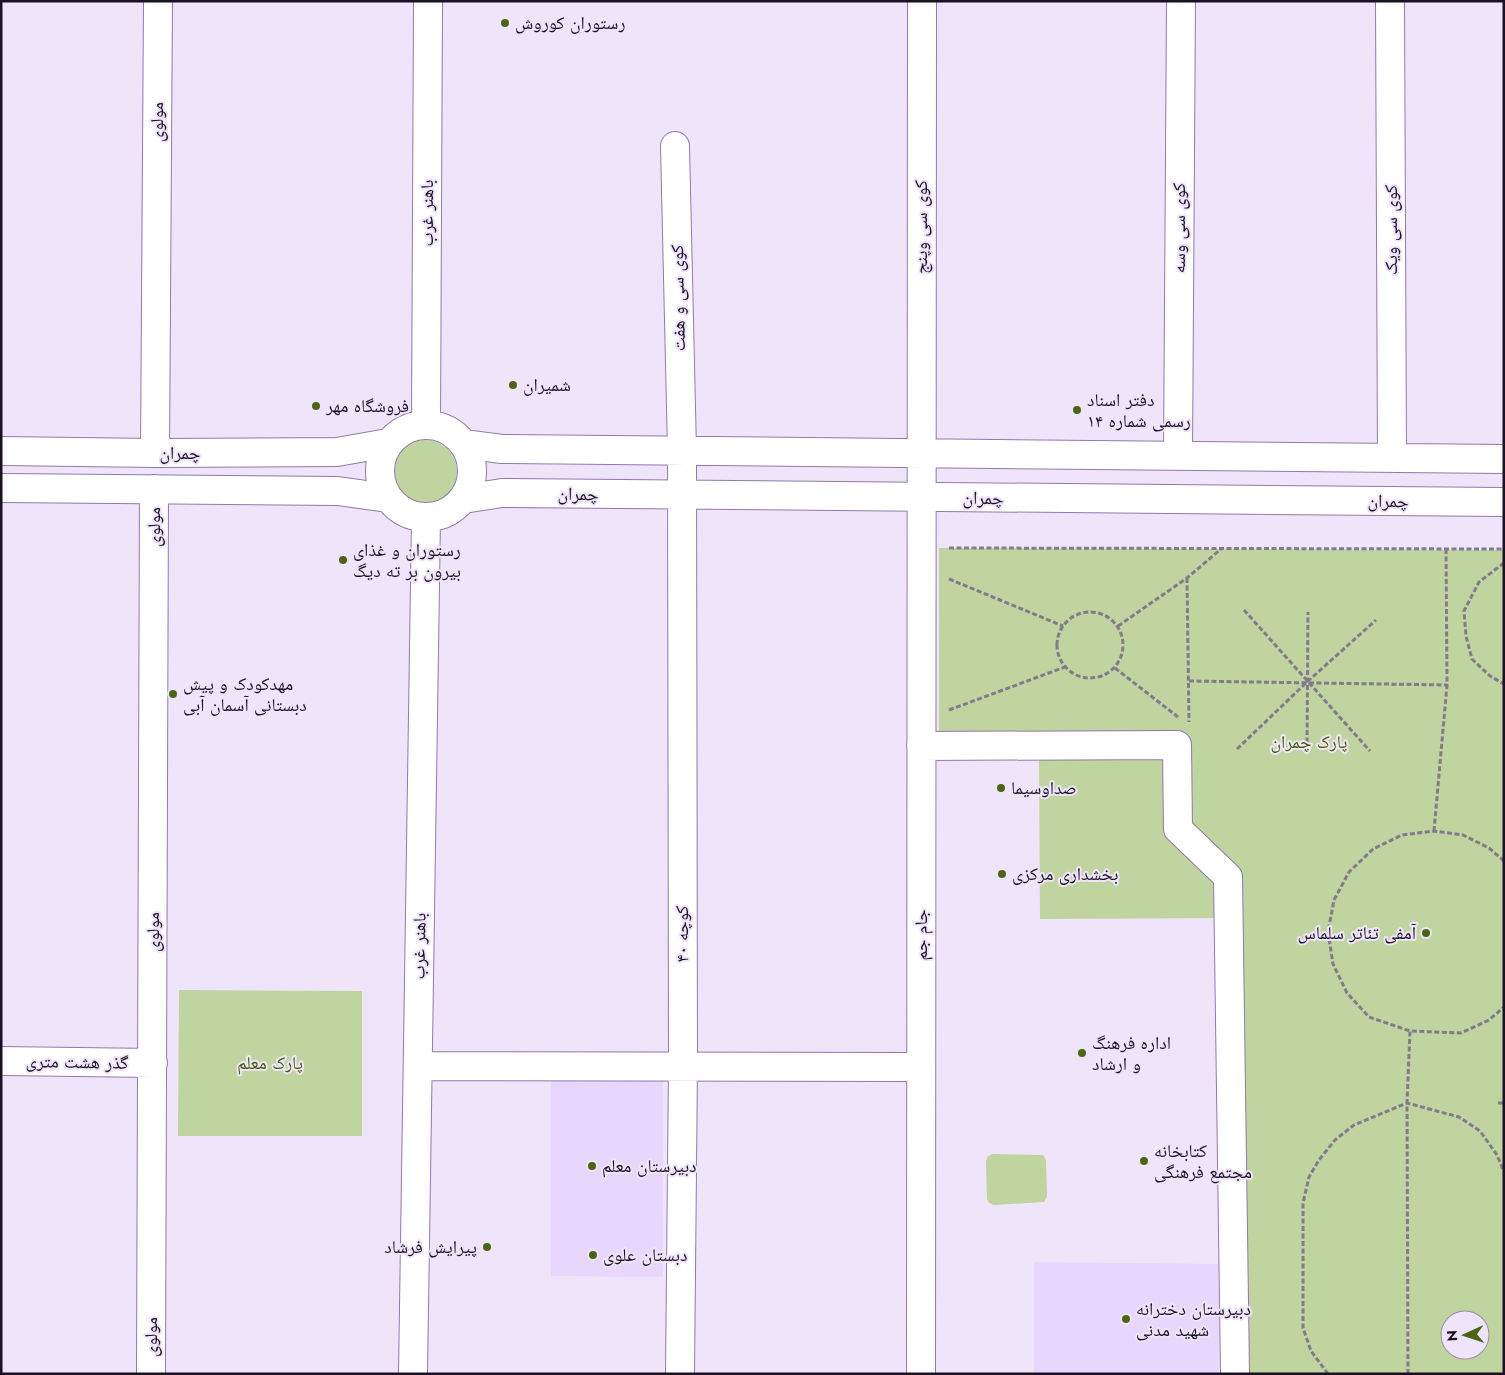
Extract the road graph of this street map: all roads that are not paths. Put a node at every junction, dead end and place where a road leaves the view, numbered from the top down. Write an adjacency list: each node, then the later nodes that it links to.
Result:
1 (158, 1): 12 (street, مولوی)
2 (428, 1): 7 (street, باهنر غرب)
3 (922, 1): 13 (street, کوی سی وپنج)
4 (1181, 1): 14 (street, کوی سی وسه)
5 (1390, 1): 15 (street, کوی سی ویک)
6 (675, 146): 11 (street, کوی سی و هفت)
7 (426, 425): 8 (street); 9 (street)
8 (388, 444): 12 (street, چمران); 21 (street)
9 (463, 444): 11 (street); 22 (street)
10 (1, 451): 12 (street, چمران)
11 (682, 451): 13 (street); 19 (street, کوی سی و هفت)
12 (155, 453)
13 (921, 453): 14 (street); 20 (street, کوی سی وپنج)
14 (1178, 456): 15 (street)
15 (1392, 458): 16 (street)
16 (1504, 459)
17 (1, 488): 18 (street, چمران)
18 (154, 489): 21 (street, چمران); 27 (street, مولوی)
19 (682, 495): 20 (street, چمران); 22 (street, چمران); 28 (street, کوچه ۴۰)
20 (921, 497): 23 (street, چمران); 25 (street, جام جم)
21 (388, 498): 24 (street)
22 (463, 499): 24 (street)
23 (1504, 502)
24 (426, 518): 29 (street, باهنر غرب)
25 (921, 746): 30 (street, جام جم); 35 (street)
26 (1, 1061): 27 (street, گذر هشت متری)
27 (153, 1063): 31 (street, مولوی)
28 (683, 1065): 29 (street); 30 (street); 33 (street, کوچه ۴۰)
29 (418, 1066): 32 (street, باهنر غرب)
30 (921, 1067): 34 (street, جام جم)
31 (151, 1374)
32 (412, 1374)
33 (680, 1374)
34 (921, 1374)
35 (1235, 1374)

